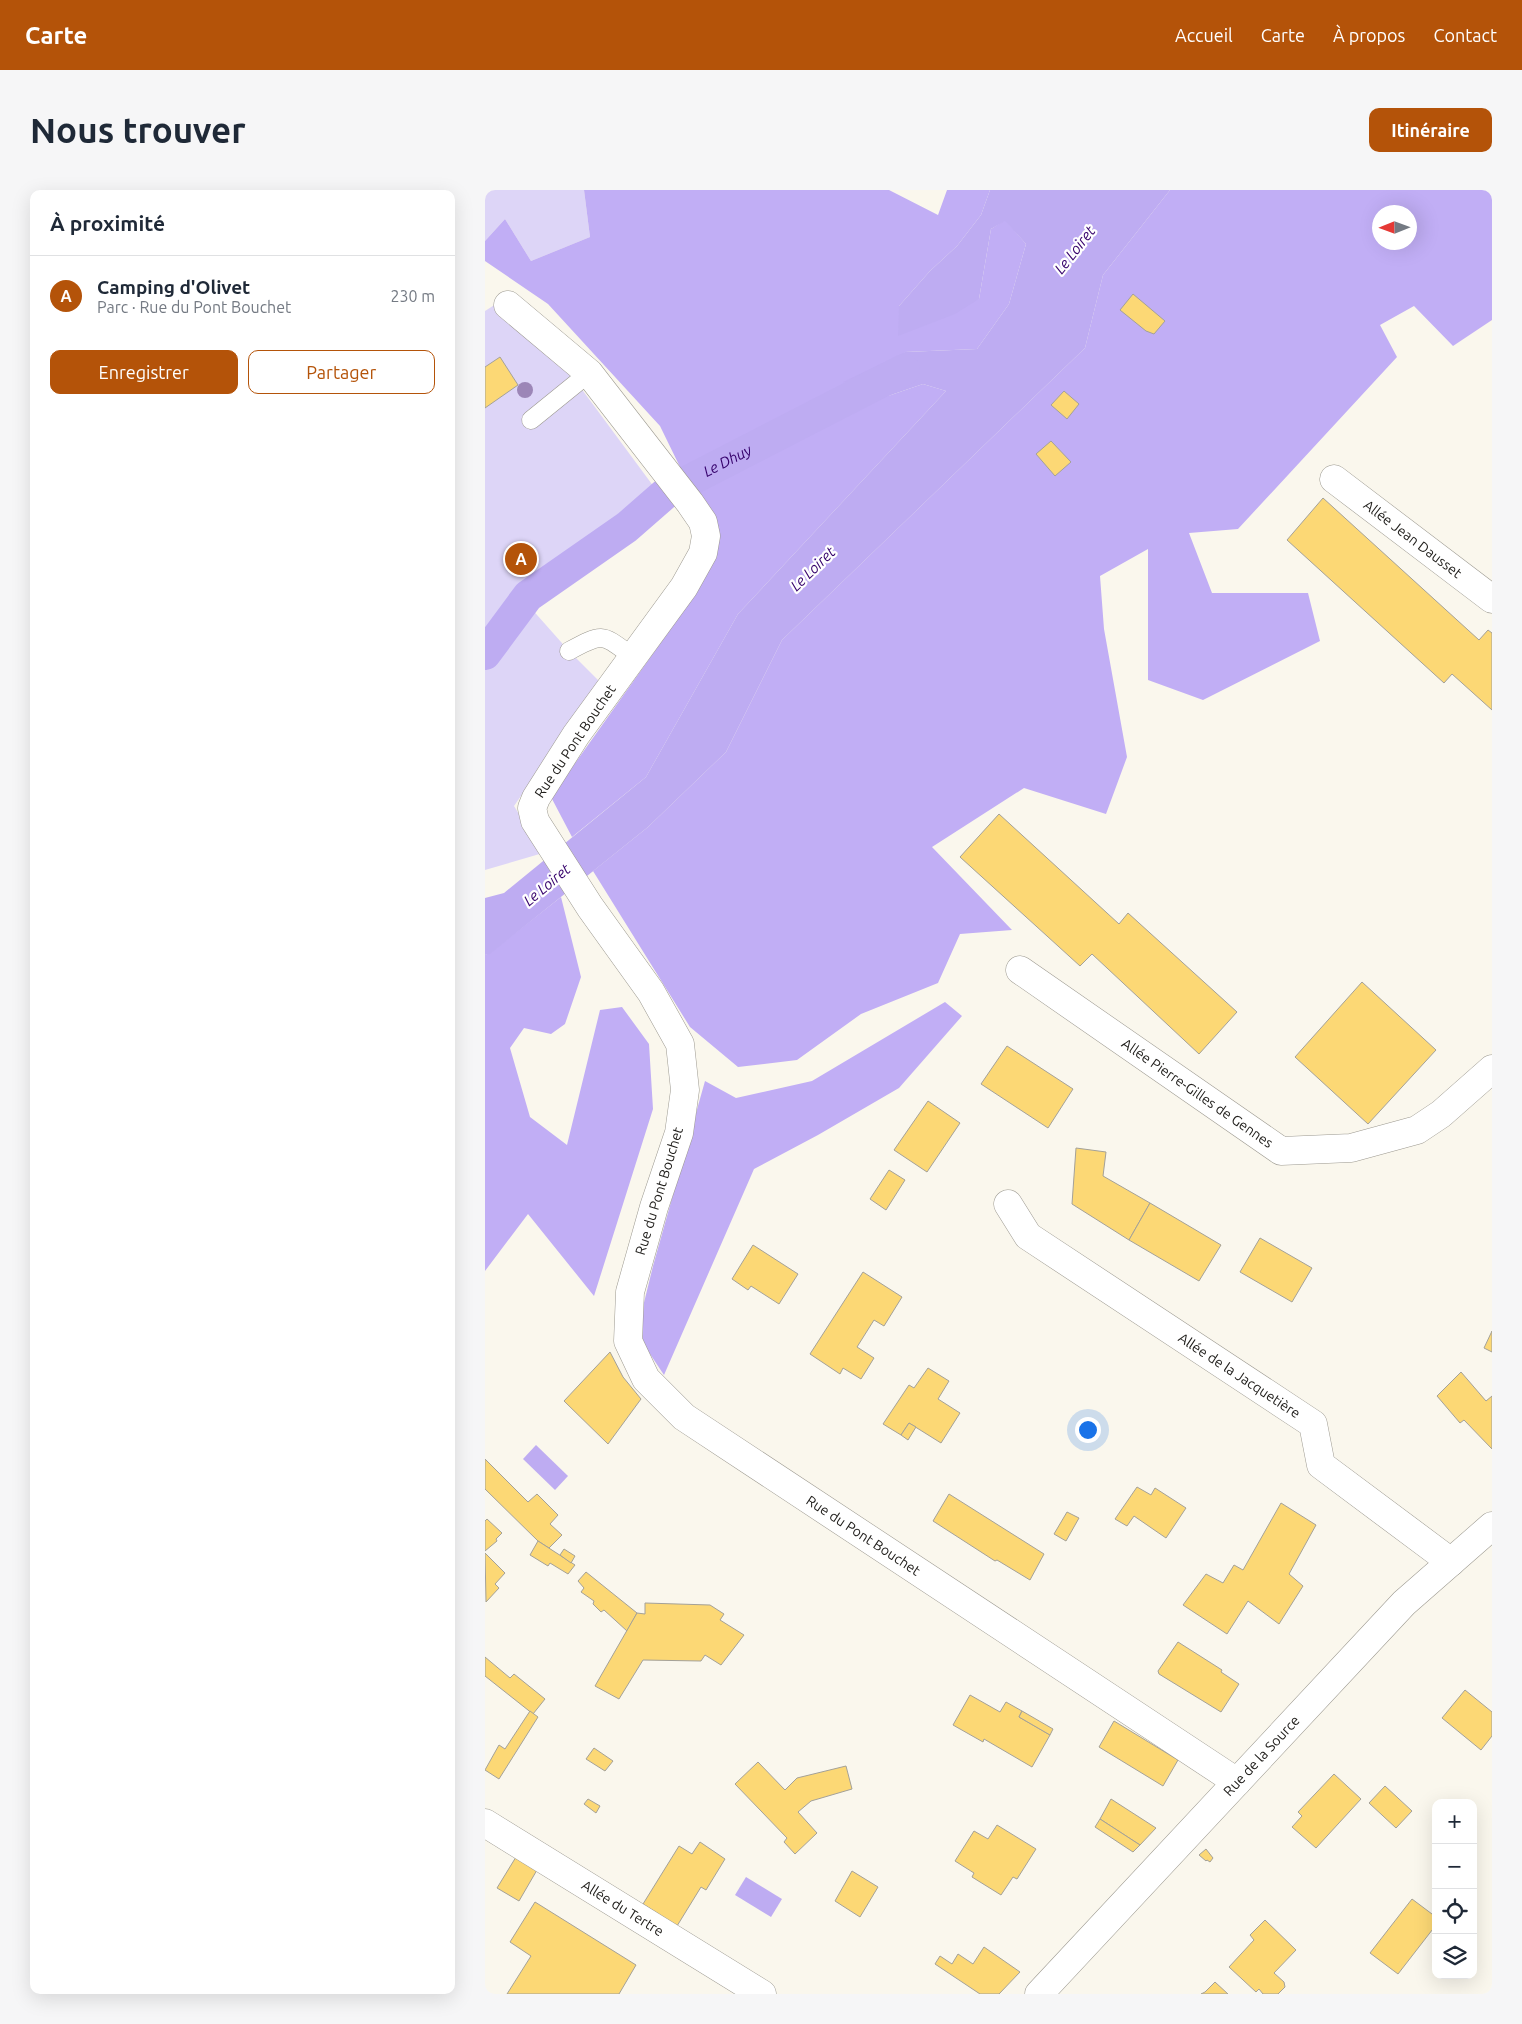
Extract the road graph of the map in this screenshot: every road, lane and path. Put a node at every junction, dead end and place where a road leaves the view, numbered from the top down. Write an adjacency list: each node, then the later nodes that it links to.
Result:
1 (508, 304): 2 (street, Rue du Pont Bouchet)
2 (589, 373): 3 (lane); 7 (street, Rue du Pont Bouchet)
3 (531, 420)
4 (1334, 478): 5 (street, Allée Jean Dausset)
5 (1492, 598)
6 (569, 651): 7 (lane)
7 (633, 657): 13 (street, Rue du Pont Bouchet)
8 (1020, 970): 9 (street, Allée Pierre-Gilles de Gennes)
9 (1492, 1069)
10 (1008, 1204): 12 (street, Allée de la Jacquetière)
11 (1492, 1526): 12 (street, Rue de la Source)
12 (1451, 1562): 13 (street, Rue de la Source)
13 (1237, 1782): 16 (street, Rue de la Source)
14 (485, 1823): 15 (street, Allée du Tertre)
15 (762, 1994)
16 (1039, 1994)

